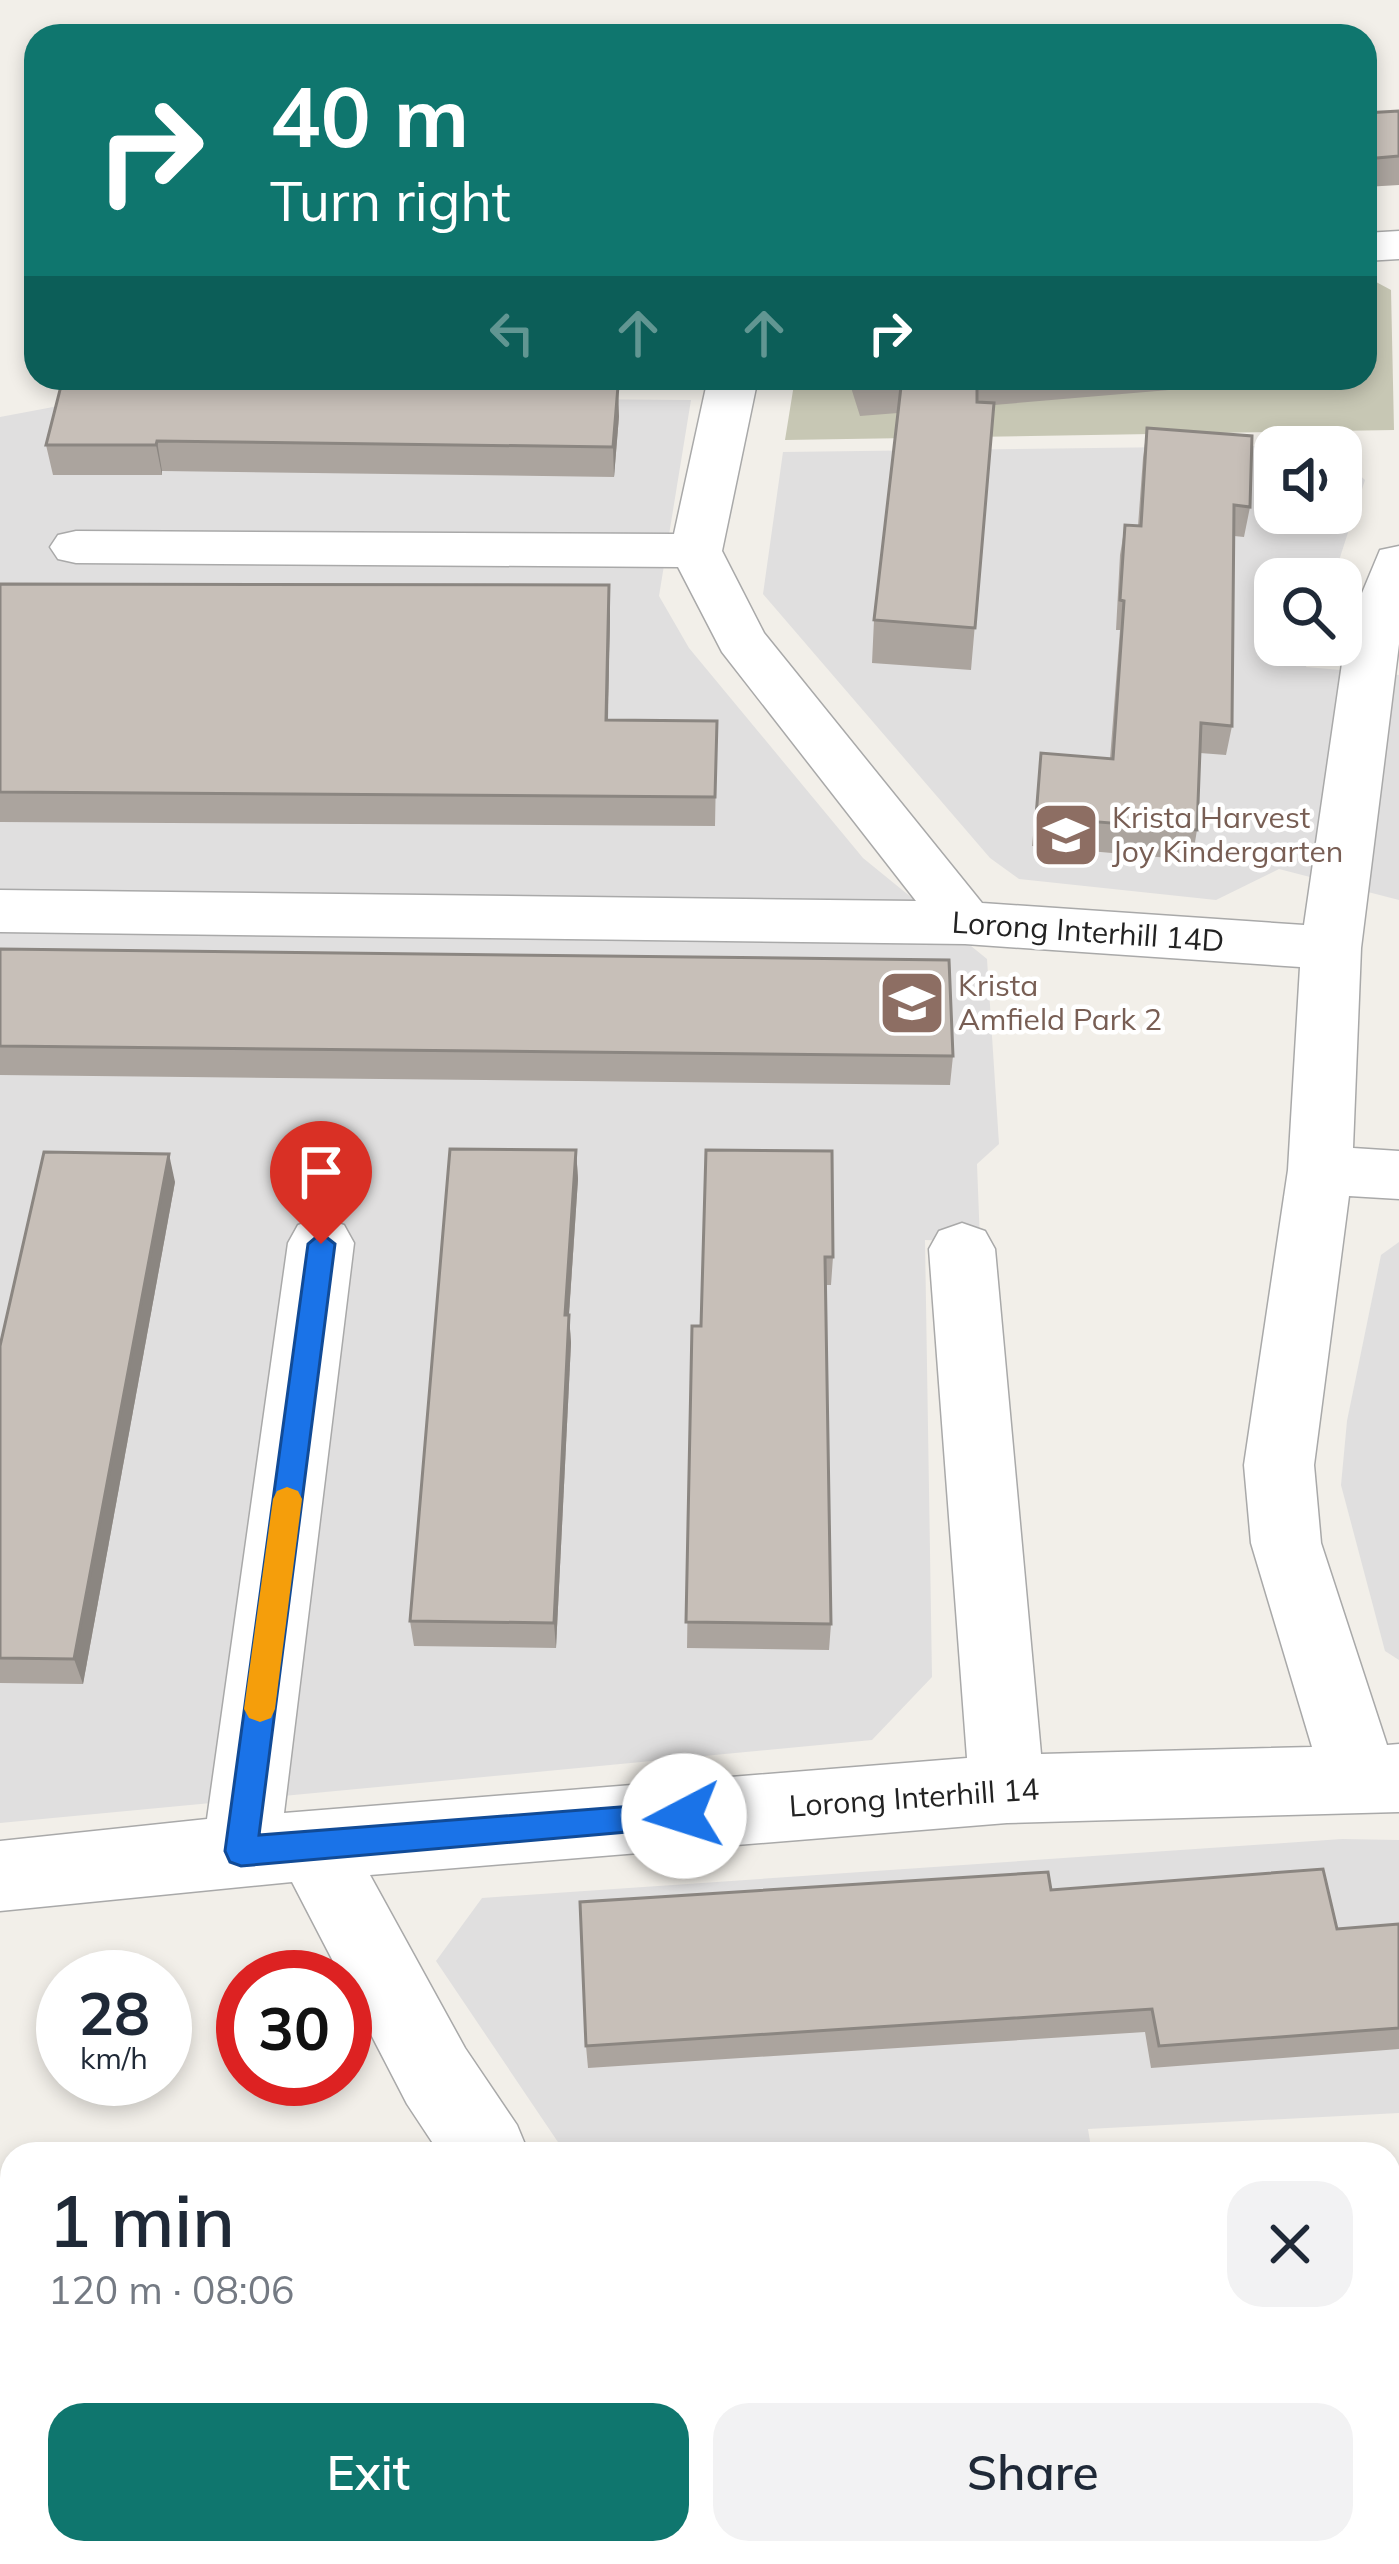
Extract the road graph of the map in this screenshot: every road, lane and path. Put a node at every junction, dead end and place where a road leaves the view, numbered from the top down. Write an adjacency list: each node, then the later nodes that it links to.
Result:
1 (730, 390): 3 (street)
2 (76, 548): 3 (street)
3 (696, 551): 6 (street)
4 (1399, 562): 7 (street)
5 (0, 911): 6 (street, Lorong Interhill 14D)
6 (965, 922): 7 (street, Lorong Interhill 14D)
7 (1331, 948): 8 (street)
8 (1320, 1170): 9 (street); 12 (street)
9 (1399, 1175)
10 (321, 1244): 14 (street)
11 (962, 1249): 13 (street)
12 (1379, 1778): 13 (street, Lorong Interhill 14)
13 (1007, 1790): 14 (street, Lorong Interhill 14)
14 (278, 1849): 15 (street, Lorong Interhill 14); 16 (street)
15 (0, 1876)
16 (480, 2142)

